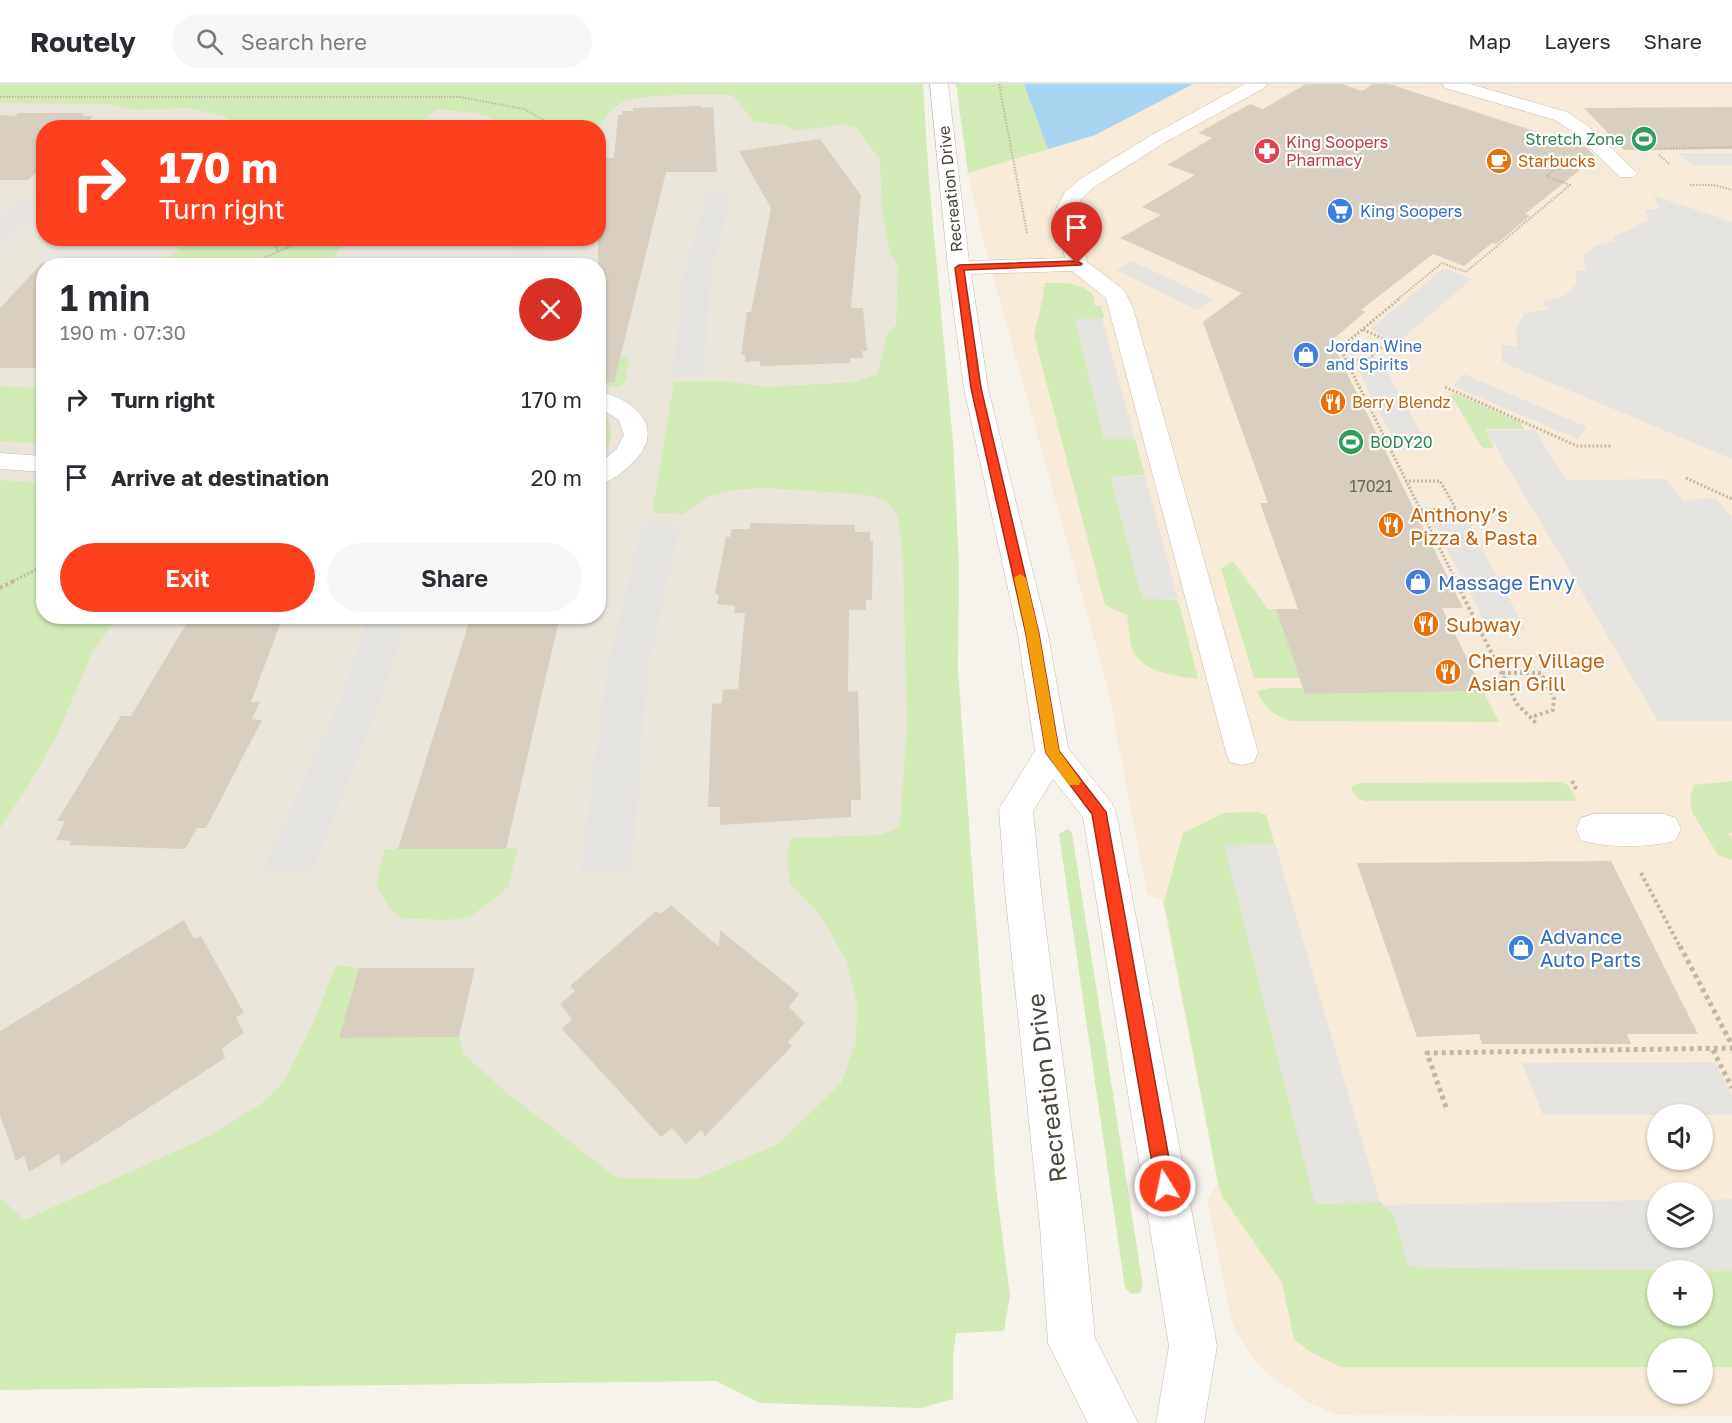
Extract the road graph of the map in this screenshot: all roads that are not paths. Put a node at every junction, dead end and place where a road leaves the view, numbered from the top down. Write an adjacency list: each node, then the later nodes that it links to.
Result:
1 (939, 84): 6 (street, Recreation Drive)
2 (1258, 84): 5 (street)
3 (1451, 84): 4 (street)
4 (1627, 173)
5 (1077, 264): 6 (street); 11 (street)
6 (959, 268): 12 (street, Recreation Drive)
7 (606, 401): 10 (street)
8 (0, 461): 9 (street)
9 (36, 463)
10 (606, 472)
11 (1242, 752)
12 (1052, 753): 15 (street, Recreation Drive); 16 (street, Recreation Drive)
13 (1606, 829): 14 (street)
14 (1664, 829)
15 (1114, 1423)
16 (1180, 1423)

